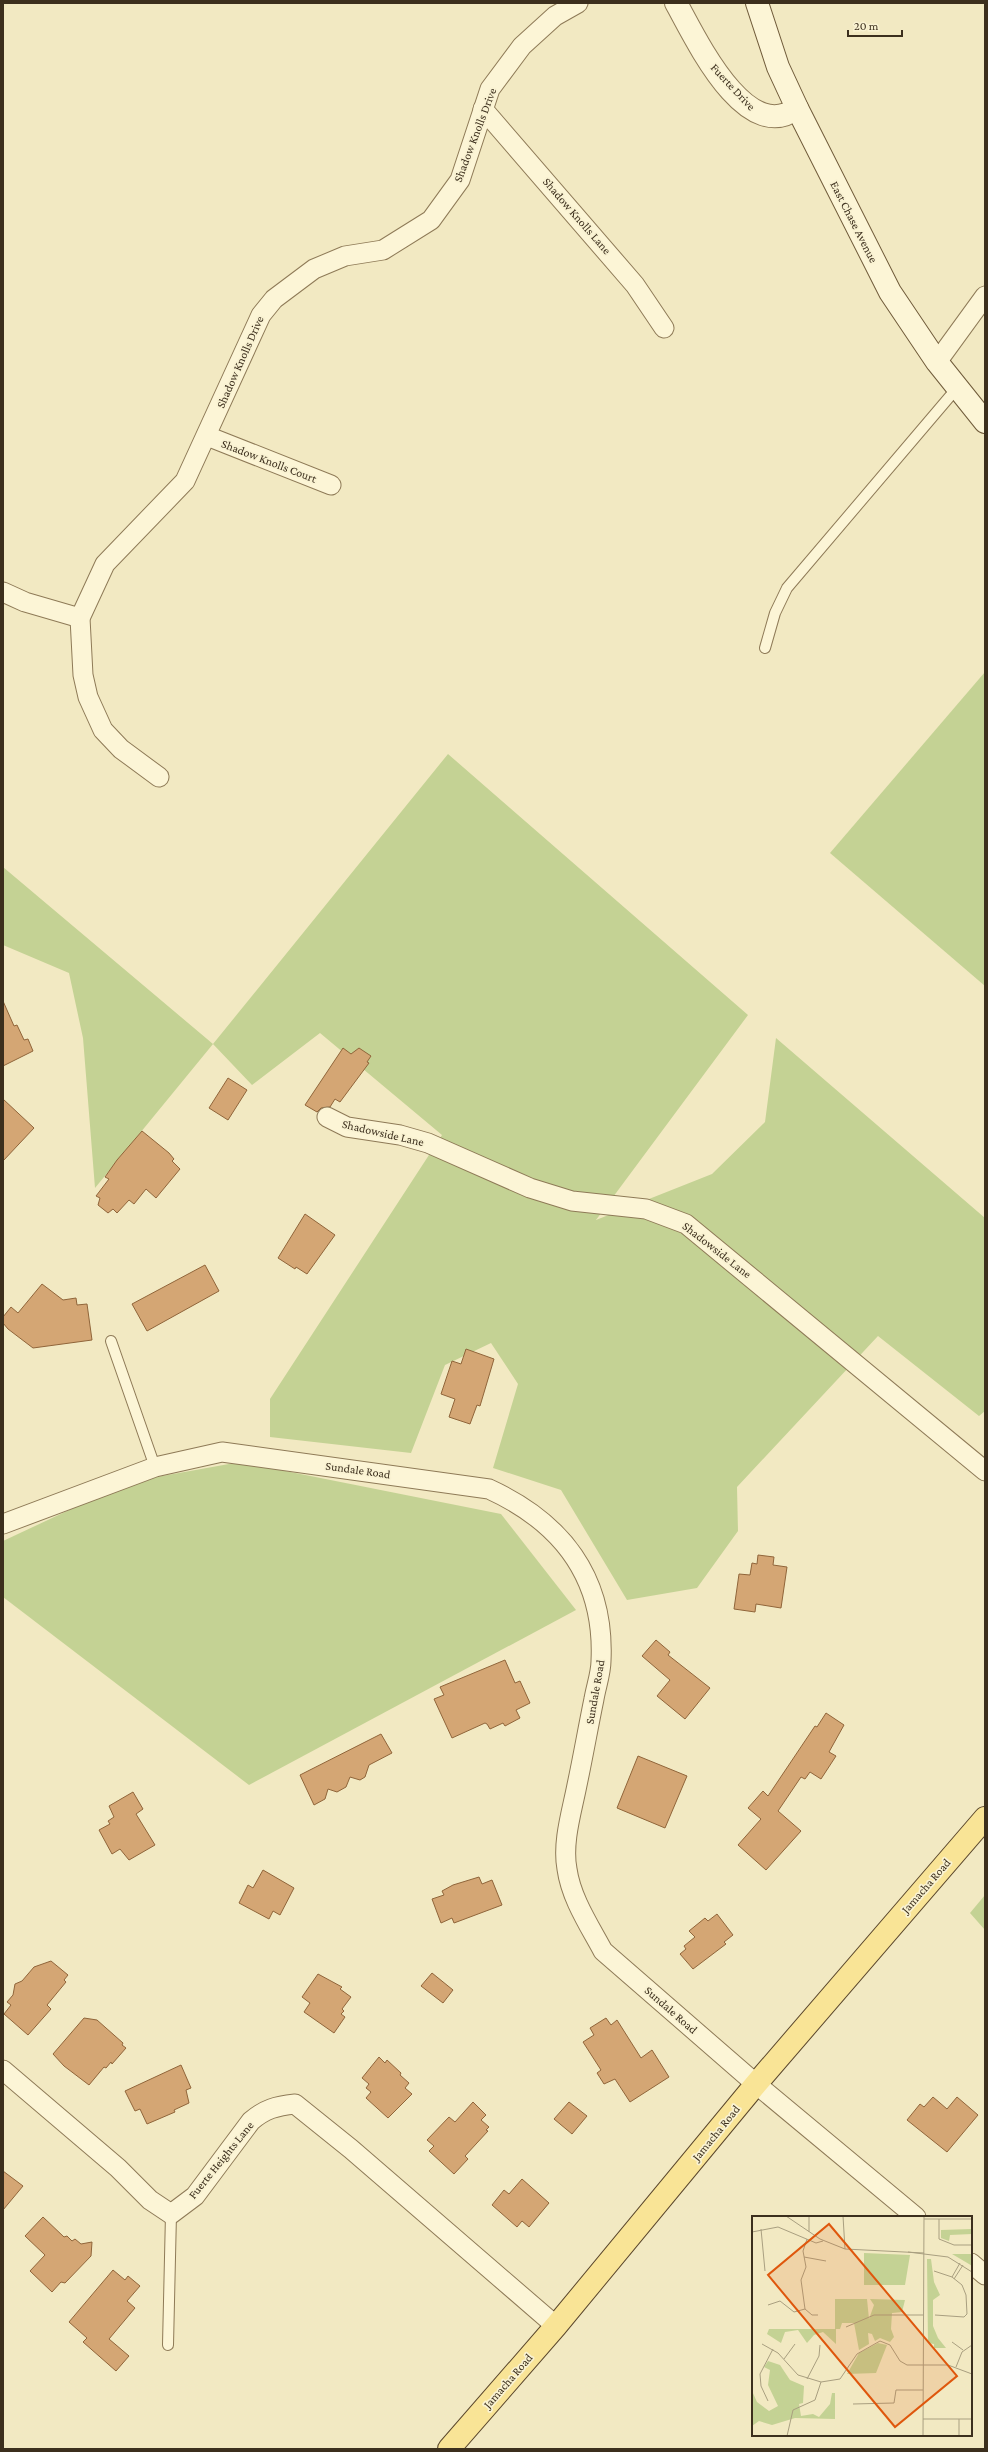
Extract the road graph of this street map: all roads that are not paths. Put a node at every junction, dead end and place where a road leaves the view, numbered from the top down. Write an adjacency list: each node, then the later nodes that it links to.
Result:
1 (578, 3): 5 (street, Shadow Knolls Drive)
2 (676, 3): 4 (main road, Fuerte Drive)
3 (757, 3): 4 (main road, East Chase Avenue)
4 (797, 108): 8 (main road, East Chase Avenue)
5 (483, 109): 7 (street, Shadow Knolls Lane); 11 (street, Shadow Knolls Drive)
6 (985, 296): 8 (street)
7 (664, 328)
8 (937, 362): 9 (main road, East Chase Avenue)
9 (957, 388): 10 (main road, East Chase Avenue); 15 (lane)
10 (985, 422)
11 (207, 436): 12 (street, Shadow Knolls Court); 14 (street, Shadow Knolls Drive)
12 (331, 485)
13 (3, 592): 14 (street)
14 (80, 618): 16 (street)
15 (765, 648)
16 (159, 777)
17 (327, 1117): 20 (street, Shadowside Lane)
18 (111, 1341): 19 (lane)
19 (155, 1467): 21 (street, Sundale Road); 24 (street, Sundale Road)
20 (985, 1471)
21 (3, 1524)
22 (985, 1818): 24 (main road, Jamacha Road)
23 (3, 2070): 25 (street)
24 (756, 2084): 26 (street, Sundale Road); 29 (main road, Jamacha Road)
25 (171, 2214): 29 (street, Fuerte Heights Lane); 30 (lane)
26 (915, 2216)
27 (972, 2264): 28 (street)
28 (985, 2275)
29 (556, 2326): 31 (main road, Jamacha Road)
30 (168, 2345)
31 (449, 2449)

